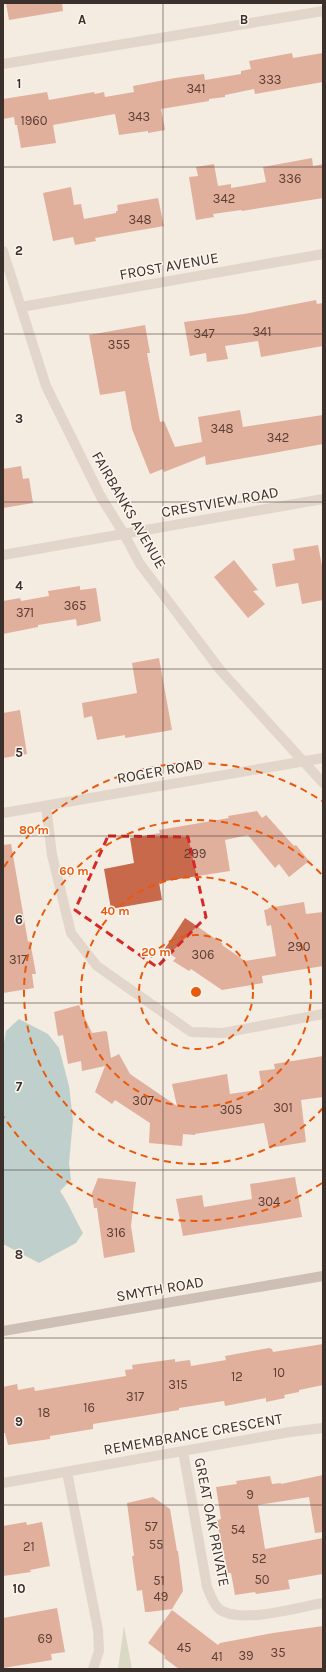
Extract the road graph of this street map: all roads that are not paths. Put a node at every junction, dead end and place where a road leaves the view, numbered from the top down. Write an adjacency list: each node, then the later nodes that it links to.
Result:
1 (323, 12): 2 (street)
2 (3, 64)
3 (3, 251): 5 (street, FAIRBANKS AVENUE)
4 (323, 254): 5 (street, FROST AVENUE)
5 (21, 307): 7 (street, FAIRBANKS AVENUE)
6 (323, 499): 7 (street, CRESTVIEW ROAD)
7 (124, 534): 8 (street, CRESTVIEW ROAD); 10 (street, FAIRBANKS AVENUE)
8 (3, 555)
9 (323, 758): 10 (street, ROGER ROAD)
10 (304, 761): 11 (street, FAIRBANKS AVENUE); 12 (street, ROGER ROAD)
11 (323, 783)
12 (46, 806): 13 (street, ROGER ROAD); 14 (street)
13 (3, 813)
14 (323, 1014)
15 (323, 1276): 16 (main road, SMYTH ROAD)
16 (3, 1331)
17 (323, 1428): 18 (street, REMEMBRANCE CRESCENT)
18 (183, 1451): 19 (street, REMEMBRANCE CRESCENT); 21 (street, GREAT OAK PRIVATE)
19 (68, 1472): 20 (street, REMEMBRANCE CRESCENT); 22 (street)
20 (3, 1483)
21 (323, 1603)
22 (93, 1669)

